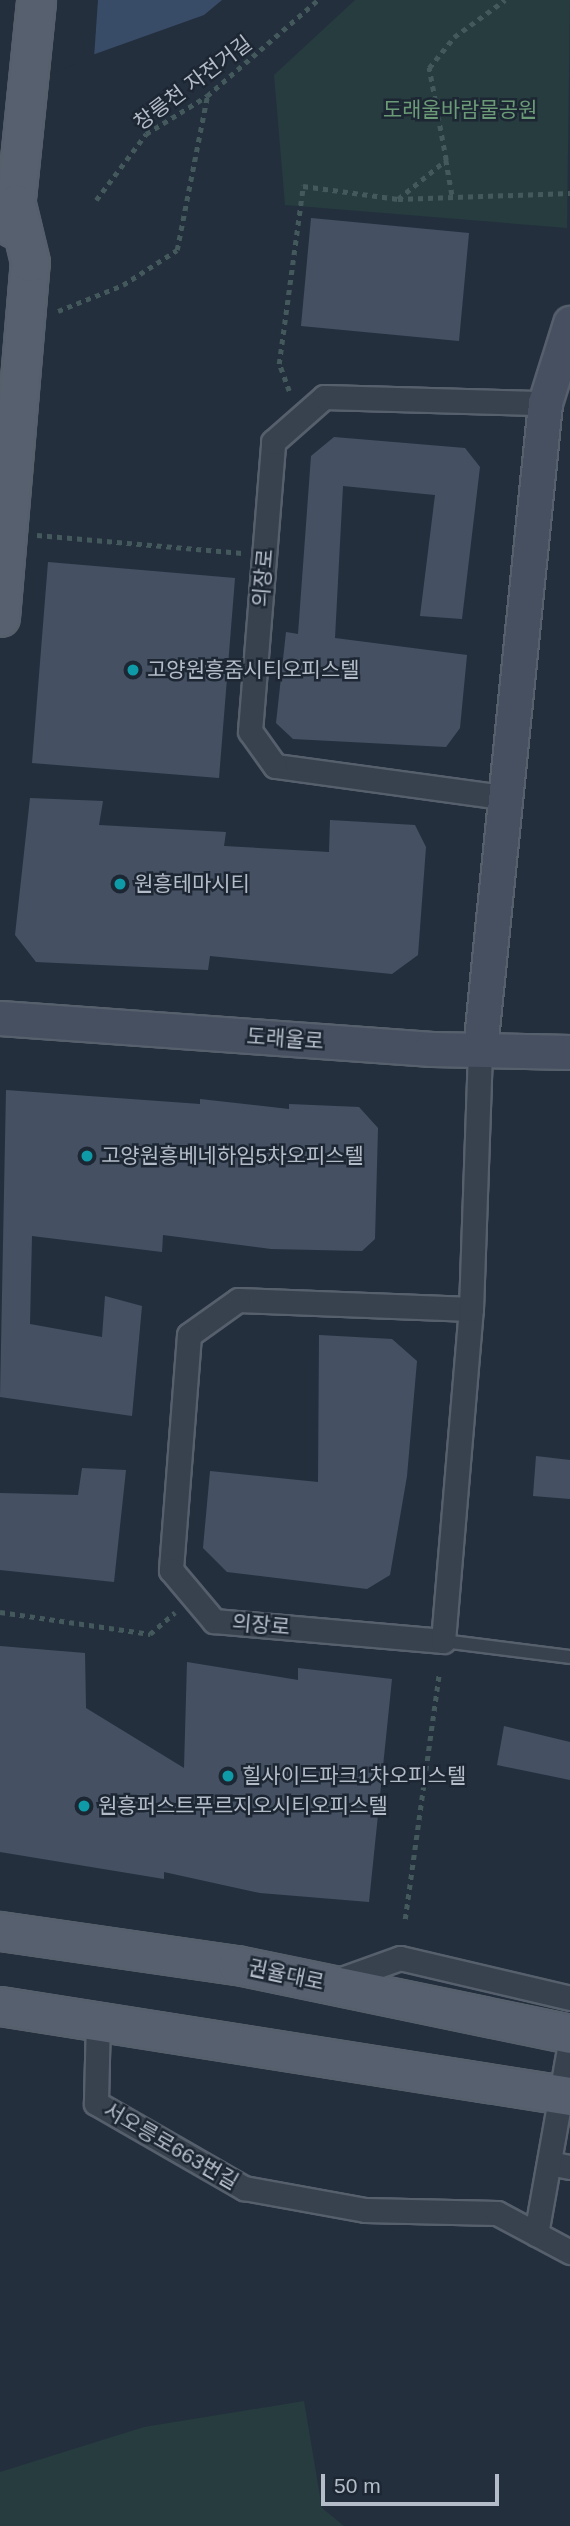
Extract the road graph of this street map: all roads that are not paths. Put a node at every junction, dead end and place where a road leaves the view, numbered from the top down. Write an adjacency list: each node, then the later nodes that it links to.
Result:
1 (36, 0): 2 (main road)
2 (16, 199): 4 (main road); 6 (main road)
3 (570, 323): 5 (street)
4 (0, 340)
5 (545, 403): 7 (street); 7 (street, 의장로)
6 (0, 617)
7 (502, 797): 9 (street)
8 (0, 1018): 9 (street, 도래울로)
9 (480, 1049): 10 (street, 도래울로); 11 (street)
10 (570, 1052)
11 (471, 1309): 12 (street); 12 (street, 의장로)
12 (443, 1641): 13 (lane)
13 (570, 1657)
14 (0, 1913): 16 (main road)
15 (0, 1931): 16 (main road, 권율대로)
16 (50, 1937): 17 (main road, 권율대로)
17 (328, 1983): 18 (street); 21 (main road, 권율대로)
18 (570, 1998)
19 (0, 2007): 20 (main road)
20 (98, 2019): 23 (main road); 25 (street, 서오릉로663번길)
21 (570, 2034)
22 (570, 2043): 23 (street)
23 (565, 2096): 24 (street)
24 (559, 2165): 25 (street)
25 (536, 2234): 26 (street, 서오릉로663번길)
26 (570, 2252)

